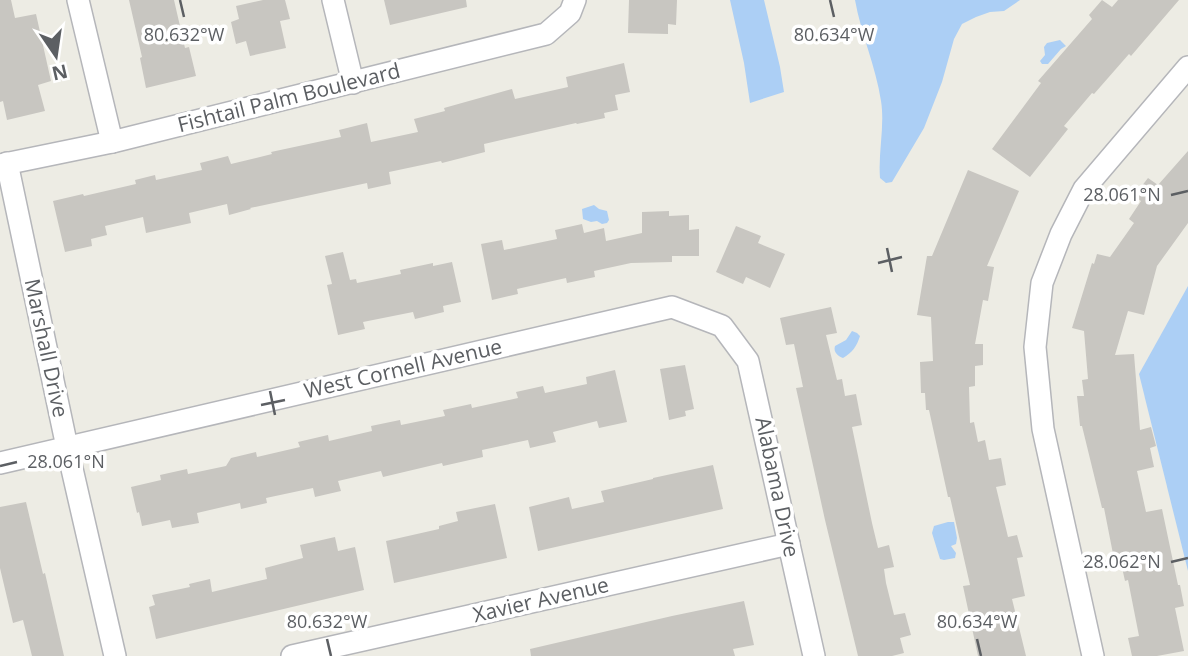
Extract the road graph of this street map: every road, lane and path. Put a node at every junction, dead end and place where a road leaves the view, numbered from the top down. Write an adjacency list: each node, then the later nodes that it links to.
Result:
1 (78, 0): 6 (street)
2 (334, 0): 5 (street)
3 (573, 6): 5 (street, Fishtail Palm Boulevard)
4 (1188, 67): 15 (street)
5 (353, 83): 6 (street, Fishtail Palm Boulevard)
6 (111, 142): 7 (street, Fishtail Palm Boulevard)
7 (4, 164): 9 (street, Marshall Drive)
8 (722, 326): 9 (street, West Cornell Avenue); 11 (street, Alabama Drive)
9 (66, 447): 10 (street, West Cornell Avenue); 12 (street, Marshall Drive)
10 (0, 463)
11 (789, 544): 13 (street, Xavier Avenue); 14 (street, Alabama Drive)
12 (115, 656)
13 (292, 656)
14 (814, 656)
15 (1093, 656)

